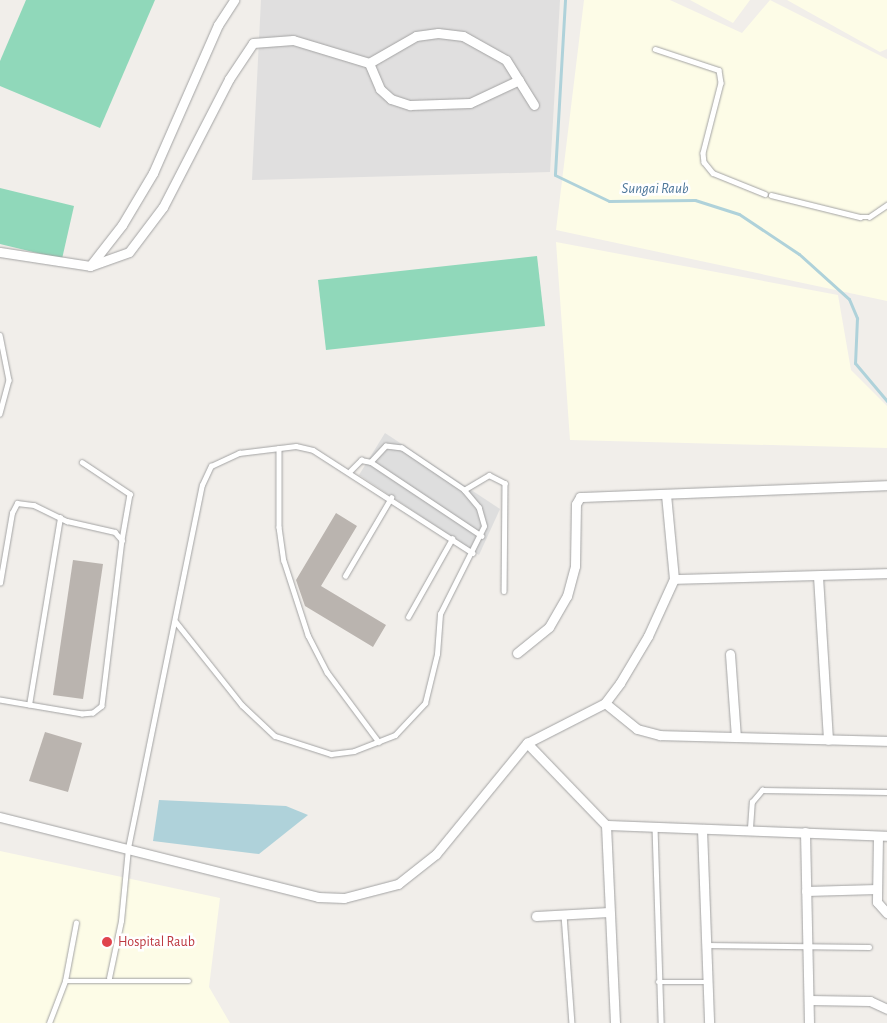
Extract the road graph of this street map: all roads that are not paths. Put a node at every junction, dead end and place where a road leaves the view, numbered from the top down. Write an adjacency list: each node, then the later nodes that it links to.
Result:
1 (234, 0): 8 (street)
2 (655, 49): 6 (lane)
3 (369, 63): 4 (street); 4 (street); 8 (street)
4 (519, 80): 5 (street)
5 (534, 105)
6 (887, 205)
7 (0, 252): 8 (street)
8 (90, 266)
9 (0, 335): 10 (lane)
10 (0, 414)
11 (279, 448): 14 (lane); 31 (lane); 40 (lane)
12 (82, 462): 22 (lane)
13 (371, 462): 14 (lane); 16 (lane); 20 (lane)
14 (350, 471): 18 (lane)
15 (887, 485): 17 (street)
16 (464, 490): 20 (lane); 29 (lane)
17 (666, 494): 27 (street); 32 (street)
18 (390, 498): 21 (lane); 25 (lane)
19 (60, 518): 22 (lane); 28 (lane); 36 (lane)
20 (482, 536): 23 (lane)
21 (452, 539): 23 (lane); 30 (lane)
22 (122, 540): 36 (lane)
23 (473, 553): 40 (lane)
24 (887, 573): 26 (street)
25 (345, 576)
26 (818, 576): 27 (street); 38 (street)
27 (674, 580): 35 (street)
28 (0, 584)
29 (504, 591)
30 (408, 617)
31 (176, 622): 40 (lane); 50 (lane)
32 (517, 653)
33 (730, 654): 37 (street)
34 (0, 700): 36 (lane)
35 (605, 703): 37 (street); 41 (street)
36 (29, 705)
37 (736, 737): 38 (street)
38 (828, 740): 39 (street)
39 (887, 740)
40 (379, 742)
41 (526, 743): 44 (street); 50 (street)
42 (887, 792): 46 (lane)
43 (0, 817): 50 (street)
44 (606, 825): 45 (street); 53 (street)
45 (655, 827): 47 (street); 64 (lane)
46 (750, 828): 47 (street); 48 (street)
47 (702, 829): 58 (street)
48 (805, 832): 49 (street); 52 (street)
49 (883, 836): 51 (street)
50 (128, 848): 61 (lane)
51 (877, 889): 52 (street); 54 (street)
52 (806, 890): 59 (street)
53 (609, 912): 55 (street); 70 (street)
54 (887, 913)
55 (564, 914): 56 (street); 69 (lane)
56 (536, 916)
57 (76, 923): 62 (lane)
58 (706, 945): 59 (lane); 65 (street)
59 (807, 946): 60 (lane); 66 (street)
60 (869, 948)
61 (109, 978): 62 (lane); 63 (lane)
62 (64, 981): 68 (lane)
63 (189, 981)
64 (658, 982): 65 (lane); 71 (lane)
65 (706, 982): 72 (street)
66 (809, 1000): 67 (street); 73 (street)
67 (887, 1008)
68 (49, 1023)
69 (572, 1023)
70 (614, 1023)
71 (661, 1023)
72 (709, 1023)
73 (809, 1023)

